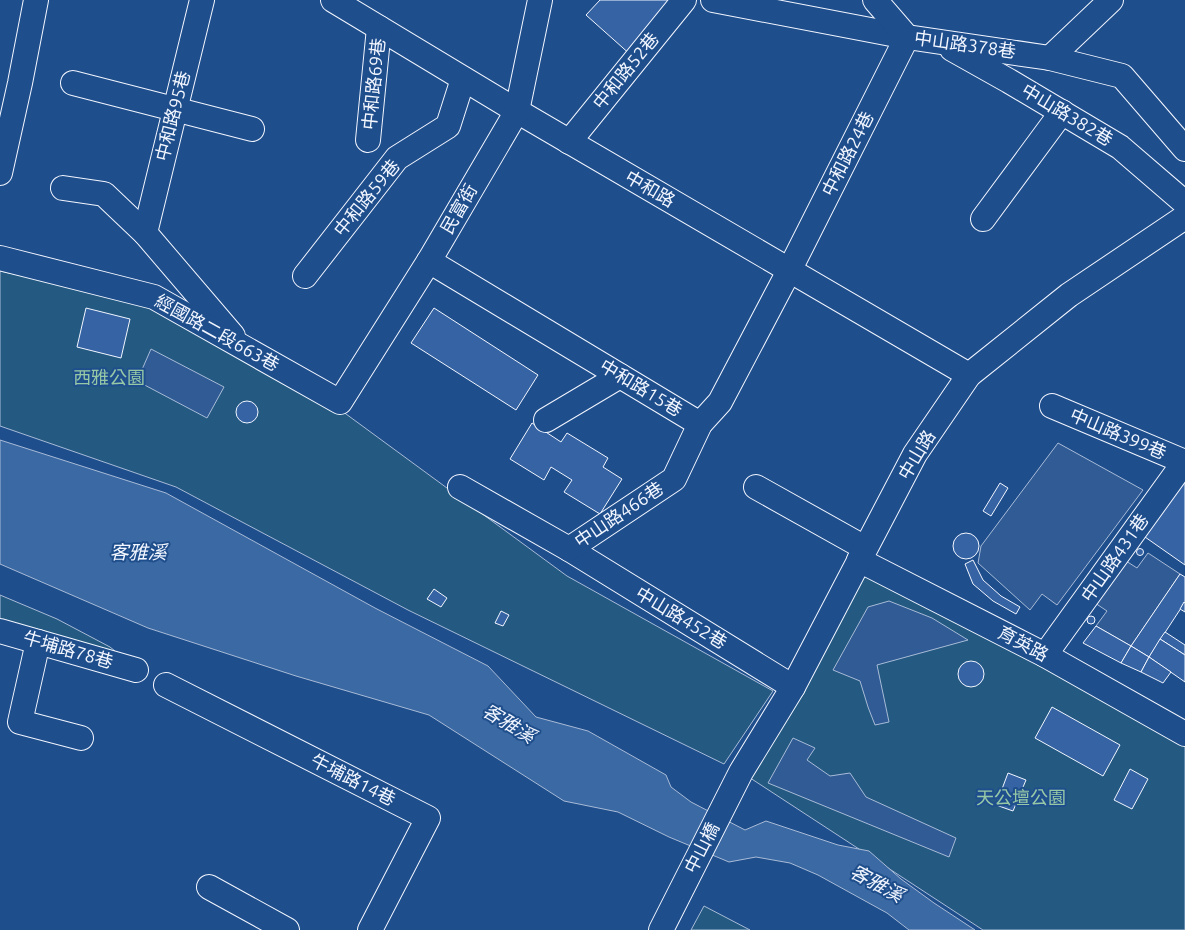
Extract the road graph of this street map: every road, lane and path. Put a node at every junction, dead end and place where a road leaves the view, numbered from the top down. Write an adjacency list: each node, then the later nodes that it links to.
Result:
1 (36, 0): 19 (street)
2 (202, 0): 15 (street, 中和路95巷)
3 (333, 0): 9 (street, 中和路)
4 (540, 0): 16 (street, 民富街)
5 (684, 0): 21 (street, 中和路52巷)
6 (713, 0): 10 (street, 中山路378巷)
7 (875, 0): 10 (street)
8 (1111, 0): 12 (street)
9 (380, 28): 13 (street, 中和路); 20 (street, 中和路69巷)
10 (907, 37): 11 (street, 中山路378巷); 31 (street, 中和路24巷)
11 (938, 41): 12 (street, 中山路378巷); 17 (street, 中山路382巷)
12 (1050, 58): 22 (street, 中山路378巷)
13 (464, 79): 16 (street, 中和路); 32 (street, 中和路59巷)
14 (73, 84): 15 (street)
15 (175, 110): 18 (street); 28 (street, 中和路95巷)
16 (517, 111): 21 (street, 中和路); 30 (street, 民富街)
17 (1062, 112): 25 (street, 中山路382巷); 27 (street)
18 (252, 129)
19 (4, 136): 23 (street)
20 (368, 140)
21 (569, 142): 31 (street, 中和路)
22 (1185, 149)
23 (0, 172)
24 (63, 188): 28 (street)
25 (1185, 203)
26 (1185, 218): 34 (street, 中山路)
27 (983, 219)
28 (145, 233): 33 (street)
29 (0, 258): 33 (street, 經國路二段663巷)
30 (429, 262): 35 (street, 中和路15巷); 36 (street, 民富街)
31 (790, 271): 34 (street, 中和路); 39 (street, 中和路15巷)
32 (305, 276)
33 (243, 347): 36 (street, 經國路二段663巷)
34 (970, 375): 44 (street, 中山路)
35 (620, 376): 38 (street); 39 (street, 中和路15巷)
36 (340, 402)
37 (1052, 406): 40 (street, 中山路399巷)
38 (546, 420)
39 (700, 424): 43 (street, 中山路466巷)
40 (1185, 462): 47 (street, 中山路431巷)
41 (460, 487): 43 (street, 中山路466巷)
42 (756, 487): 44 (street, 育英路)
43 (568, 549): 50 (street, 中山路452巷)
44 (862, 554): 47 (street, 育英路); 50 (street, 中山路)
45 (0, 631): 46 (street, 牛埔路78巷)
46 (38, 642): 48 (street, 牛埔路78巷); 52 (street)
47 (1045, 655): 51 (street, 育英路)
48 (136, 670)
49 (166, 685): 57 (street, 牛埔路14巷)
50 (793, 687): 53 (street, 中山路)
51 (1185, 734)
52 (81, 738)
53 (741, 772): 55 (street, 中山橋)
54 (209, 887): 56 (street)
55 (662, 927)
56 (287, 930)
57 (370, 930)

